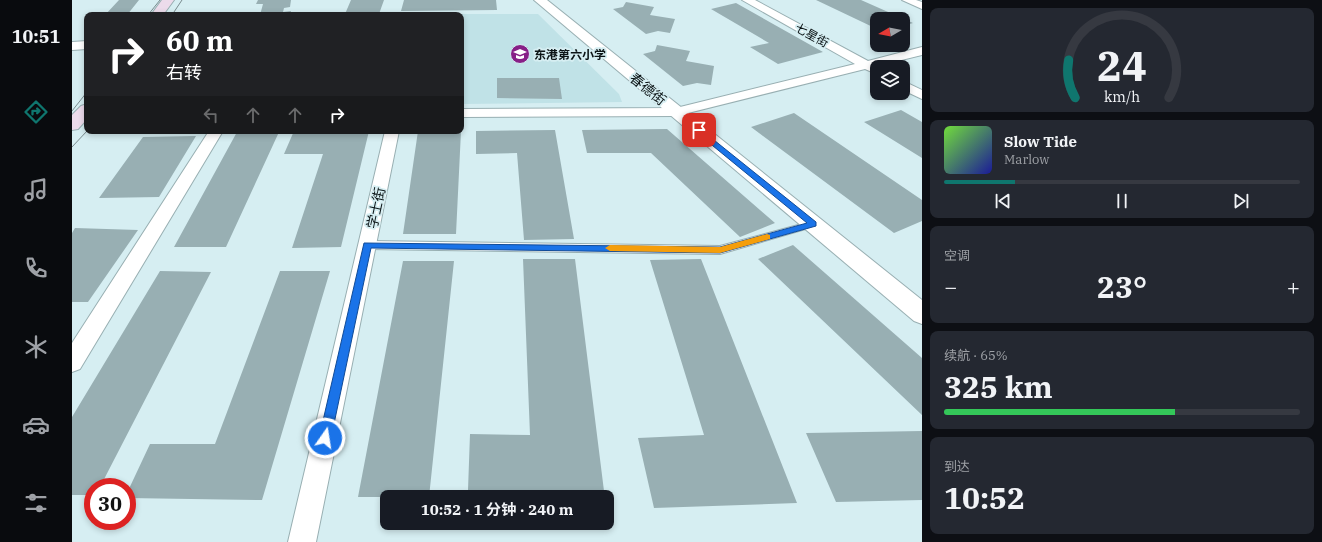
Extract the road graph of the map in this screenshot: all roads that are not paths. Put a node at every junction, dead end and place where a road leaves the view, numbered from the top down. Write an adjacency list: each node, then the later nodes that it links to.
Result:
1 (168, 0): 6 (main road)
2 (540, 0): 15 (street, 春德街)
3 (747, 0): 11 (street, 七星街)
4 (907, 0): 5 (street)
5 (922, 6)
6 (159, 12)
7 (84, 45): 8 (street)
8 (72, 46)
9 (922, 50): 10 (street)
10 (894, 60)
11 (870, 67)
12 (870, 68): 15 (street)
13 (910, 89): 14 (street)
14 (922, 95)
15 (676, 112): 17 (street); 21 (street, 春德街)
16 (84, 113): 18 (main road)
17 (464, 113)
18 (72, 125)
19 (214, 134): 24 (street)
20 (391, 134): 22 (street, 学士街)
21 (813, 224): 22 (lane); 23 (street, 春德街)
22 (368, 245): 25 (street, 学士街)
23 (922, 314)
24 (72, 362)
25 (302, 542)

